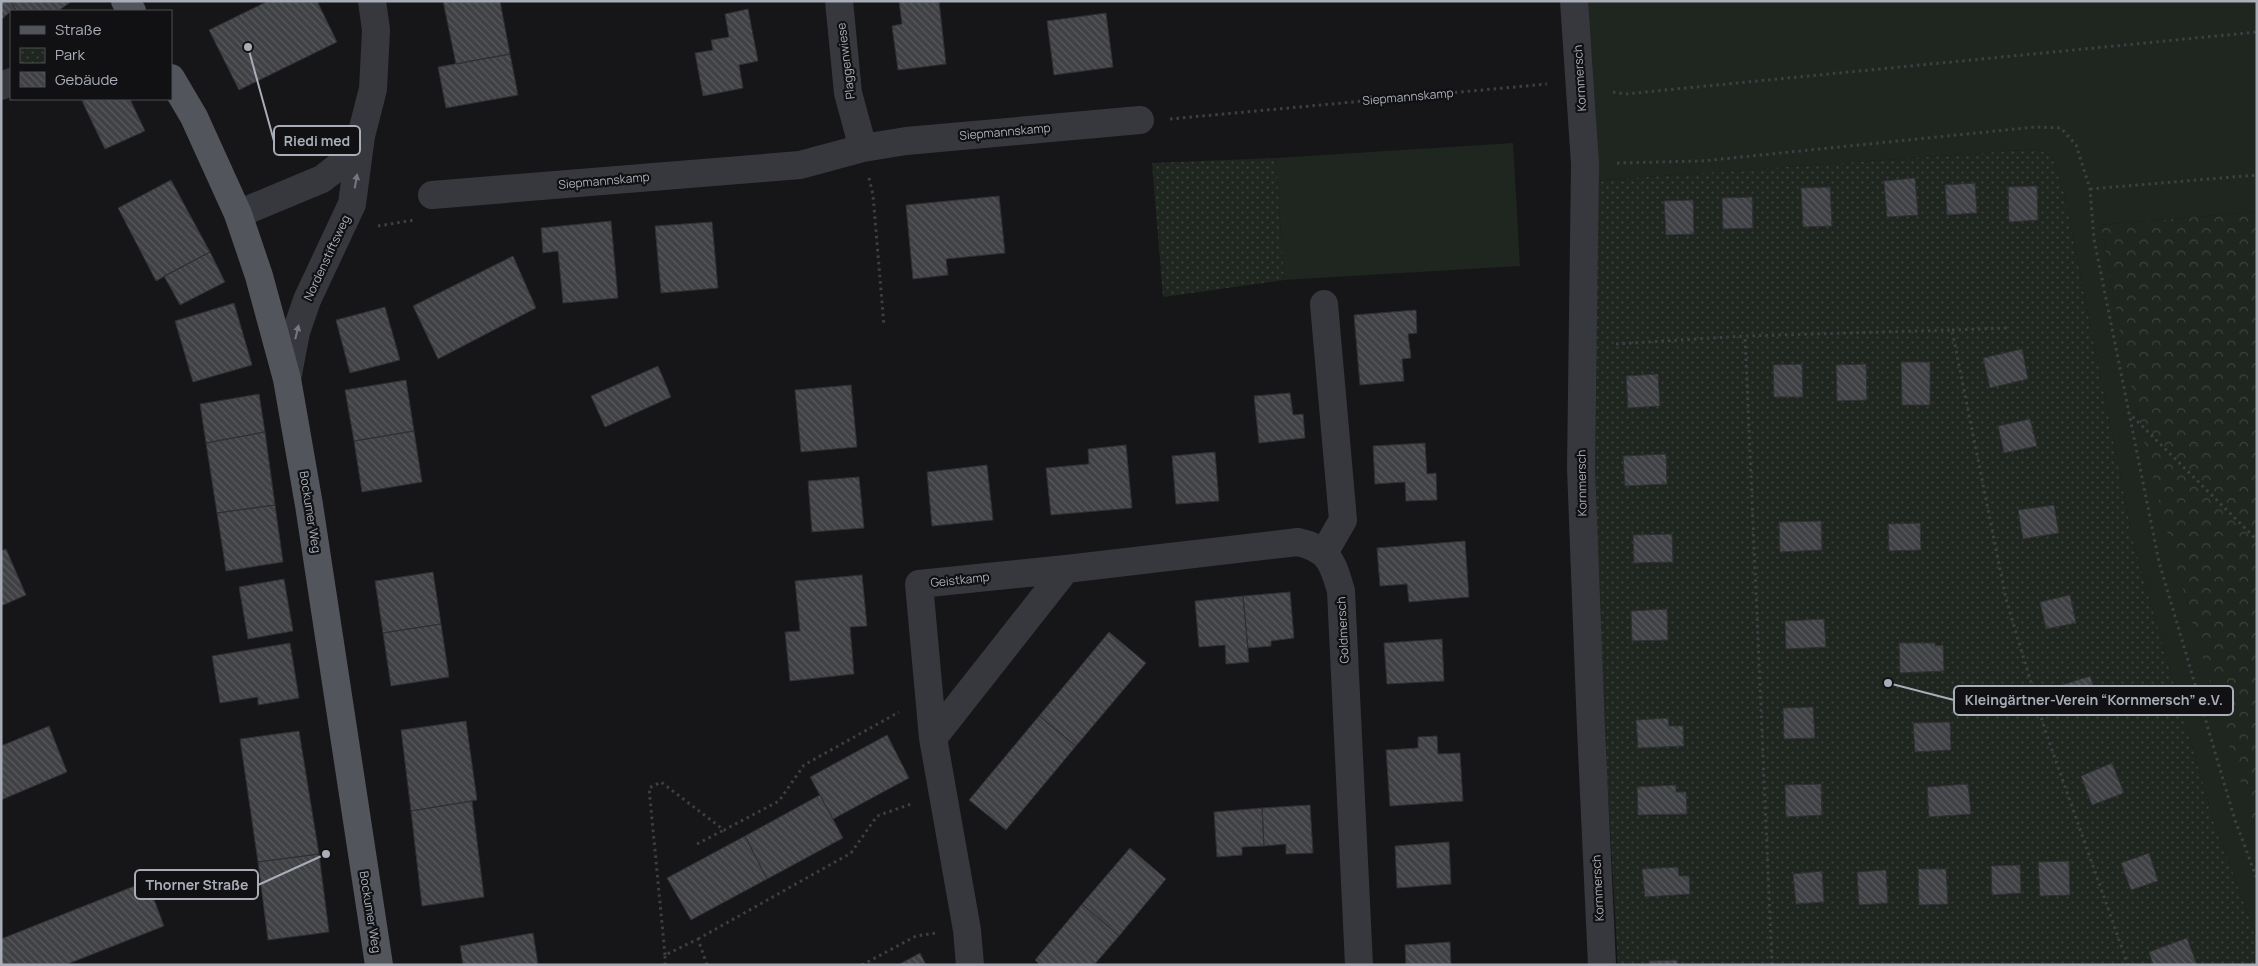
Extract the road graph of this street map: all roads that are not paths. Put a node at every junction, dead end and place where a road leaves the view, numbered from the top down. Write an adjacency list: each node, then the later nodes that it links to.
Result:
1 (372, 1): 6 (street, Nordenstiftsweg)
2 (839, 1): 7 (street, Plaggenwiese)
3 (1574, 1): 18 (street, Kornmersch)
4 (172, 80): 9 (main road, Bockumer Weg)
5 (1140, 120): 7 (street, Siepmannskamp)
6 (361, 136): 9 (street, Nordenstiftsweg); 11 (street, Nordenstiftsweg, one-way to 6)
7 (863, 148): 8 (street, Siepmannskamp)
8 (432, 195)
9 (238, 214): 11 (main road, Bockumer Weg)
10 (1324, 304): 12 (street)
11 (287, 379): 15 (main road, Bockumer Weg)
12 (1324, 553): 13 (street, Geistkamp); 17 (street, Goldmersch)
13 (1066, 569): 14 (street); 14 (street, Geistkamp)
14 (933, 738): 16 (street, Geistkamp)
15 (379, 965)
16 (970, 965)
17 (1359, 965)
18 (1602, 965)

